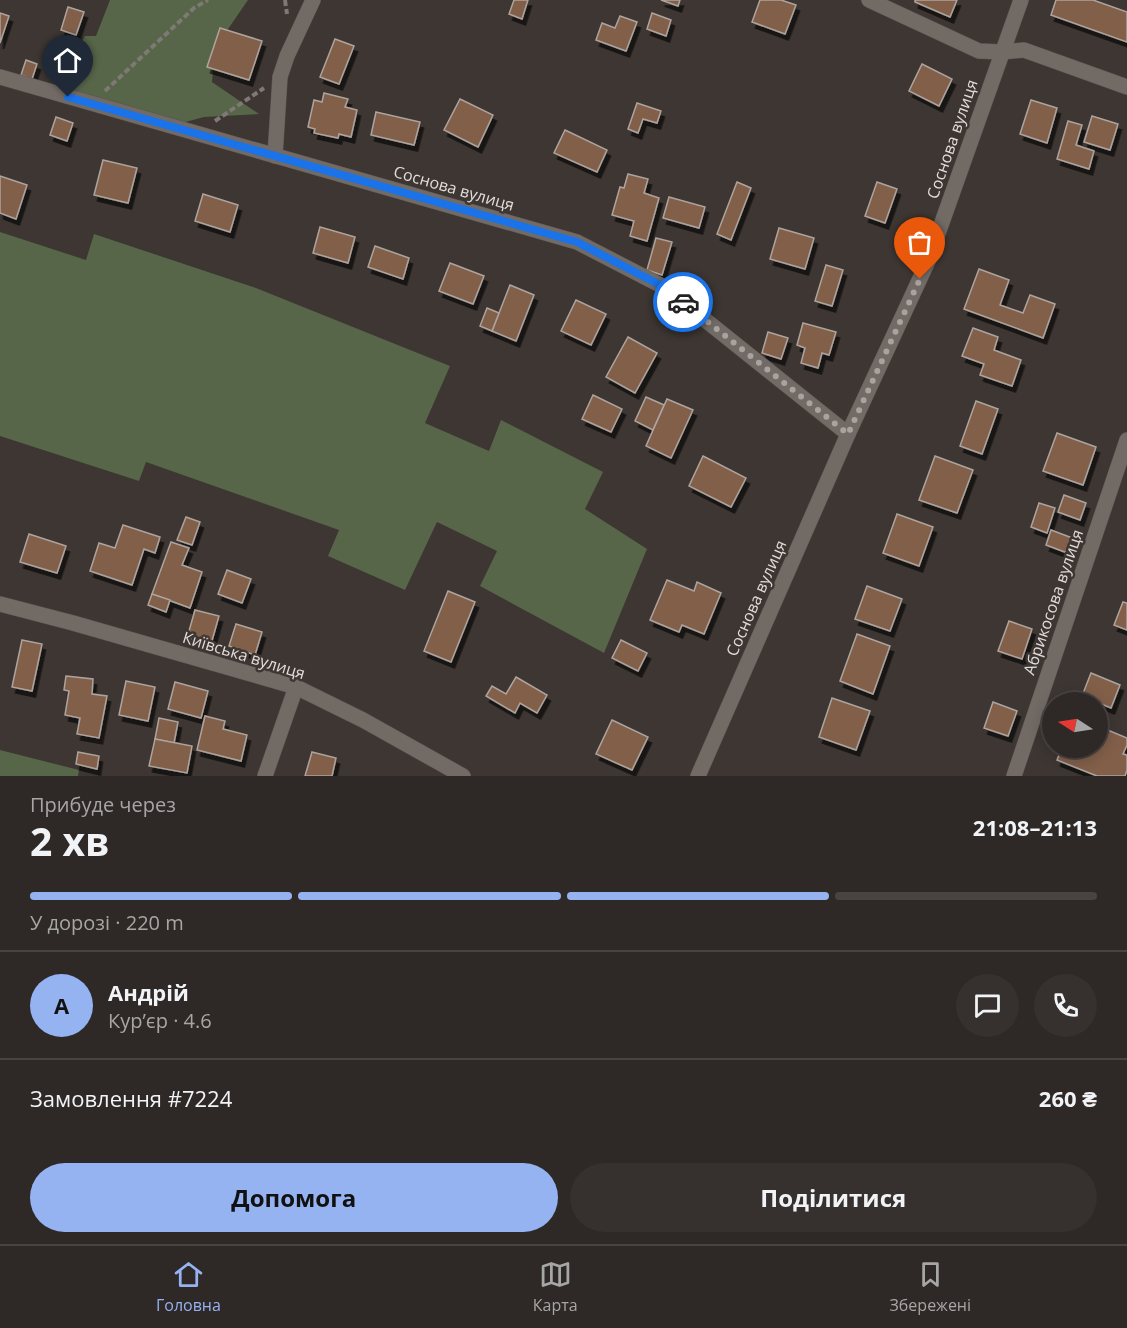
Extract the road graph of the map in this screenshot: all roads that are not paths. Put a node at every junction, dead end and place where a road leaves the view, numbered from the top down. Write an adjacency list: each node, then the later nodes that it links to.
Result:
1 (313, 0): 7 (street)
2 (869, 0): 4 (street)
3 (1021, 0): 4 (street, Соснова вулиця)
4 (1002, 52): 6 (street); 8 (street, Соснова вулиця)
5 (0, 78): 7 (street, Соснова вулиця)
6 (1127, 87)
7 (275, 156): 8 (street, Соснова вулиця)
8 (848, 434): 14 (street, Соснова вулиця)
9 (1127, 440): 15 (street, Абрикосова вулиця)
10 (0, 604): 11 (street, Київська вулиця)
11 (296, 687): 12 (street); 13 (street, Київська вулиця)
12 (265, 776)
13 (463, 776)
14 (698, 776)
15 (1014, 776)

